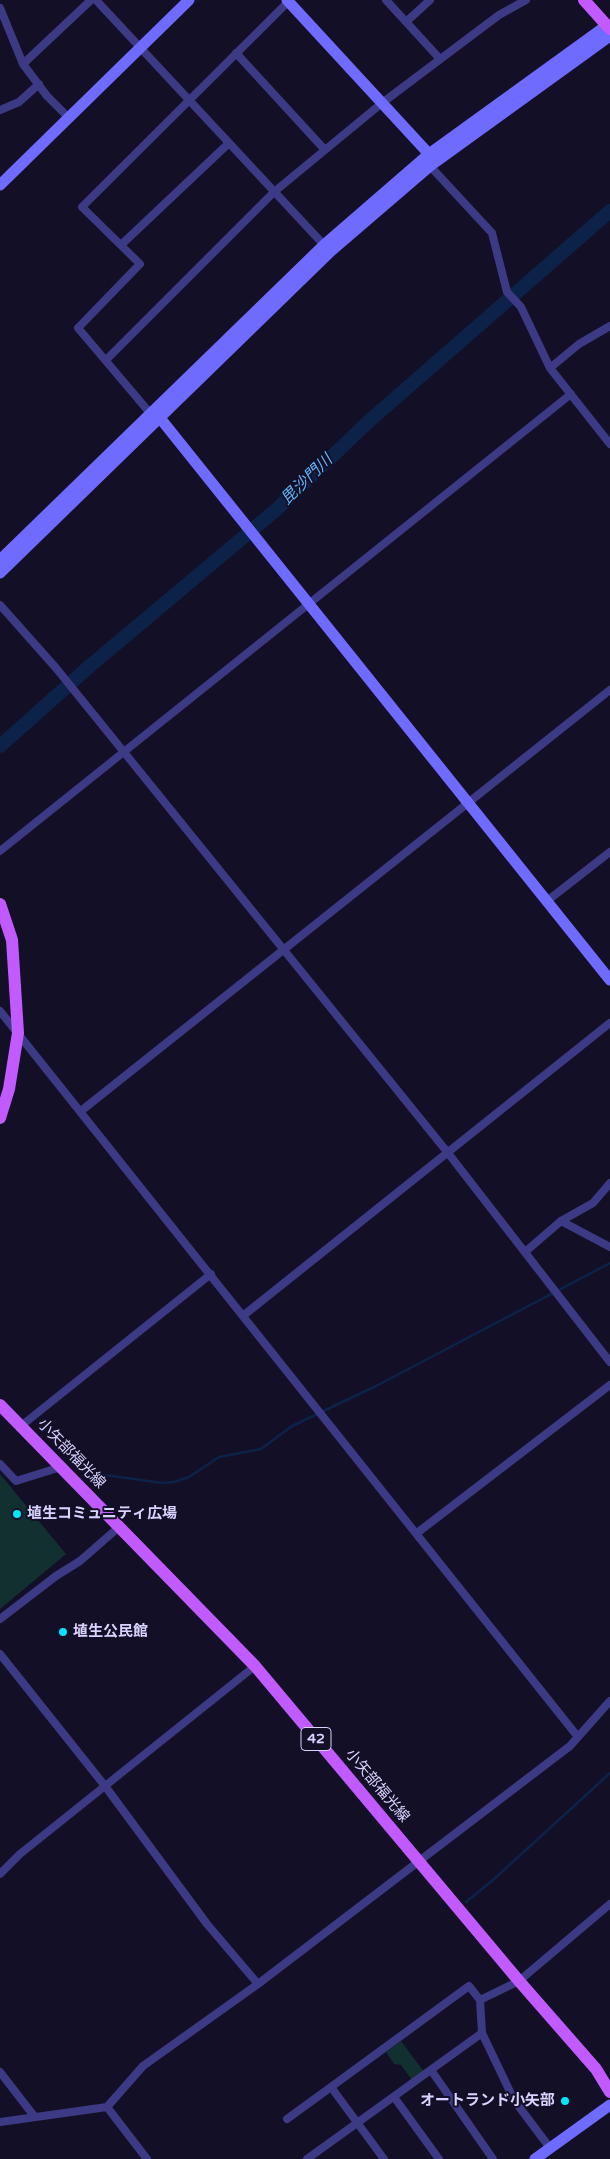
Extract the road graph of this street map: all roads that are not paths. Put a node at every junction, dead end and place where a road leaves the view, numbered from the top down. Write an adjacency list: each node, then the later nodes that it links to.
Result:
1 (91, 0): 15 (street)
2 (96, 0): 12 (street)
3 (189, 0): 12 (street)
4 (289, 0): 13 (street); 18 (street)
5 (386, 0): 10 (street)
6 (430, 0): 10 (street)
7 (526, 0): 14 (street)
8 (584, 0): 11 (main road)
9 (0, 8): 15 (street)
10 (406, 22): 14 (street)
11 (609, 29): 23 (street)
12 (140, 46): 17 (street); 20 (street)
13 (236, 53): 17 (street); 22 (street)
14 (440, 59): 18 (street)
15 (24, 64): 16 (street)
16 (39, 84): 19 (street); 20 (street)
17 (188, 99): 21 (street); 26 (street)
18 (382, 103): 22 (street); 23 (street)
19 (0, 110)
20 (68, 117): 24 (street)
21 (229, 143): 25 (street); 26 (street)
22 (325, 150): 25 (street)
23 (430, 160): 27 (street); 30 (street); 32 (street)
24 (0, 185)
25 (274, 192): 27 (street); 29 (street)
26 (121, 245): 29 (street)
27 (324, 245): 32 (street)
28 (610, 326): 30 (street)
29 (106, 360): 32 (street)
30 (550, 368): 31 (street)
31 (571, 394): 33 (street); 37 (street)
32 (155, 416): 34 (street); 35 (street); 37 (street)
33 (610, 444)
34 (0, 560)
35 (0, 573)
36 (0, 604): 39 (street)
37 (310, 604): 39 (street); 40 (street)
38 (610, 690): 40 (street)
39 (123, 752): 41 (street); 45 (street)
40 (468, 803): 43 (street); 45 (street)
41 (0, 851)
42 (610, 852): 43 (street)
43 (547, 901): 46 (street)
44 (0, 904): 49 (main road)
45 (283, 950): 50 (street); 52 (street)
46 (610, 980)
47 (0, 1011): 49 (street)
48 (610, 1023): 52 (street)
49 (18, 1033): 50 (street); 51 (main road)
50 (82, 1111): 57 (street)
51 (0, 1118)
52 (448, 1153): 56 (street); 58 (street)
53 (610, 1183): 54 (street)
54 (562, 1221): 55 (street); 56 (street)
55 (610, 1247)
56 (526, 1252): 59 (street)
57 (211, 1274): 58 (street); 62 (street)
58 (244, 1315): 66 (street)
59 (610, 1362)
60 (610, 1384): 66 (street)
61 (0, 1405): 62 (main road, 小矢部福光線 / 42)
62 (21, 1426): 64 (main road, 小矢部福光線 / 42)
63 (0, 1464): 64 (street)
64 (61, 1467): 65 (main road, 小矢部福光線 / 42)
65 (119, 1527): 67 (street); 69 (main road, 小矢部福光線 / 42)
66 (417, 1533): 71 (street)
67 (0, 1619)
68 (0, 1654): 72 (street)
69 (255, 1666): 72 (street); 73 (main road, 小矢部福光線 / 42)
70 (610, 1701): 71 (street)
71 (578, 1737): 73 (street)
72 (104, 1786): 74 (street); 77 (street)
73 (420, 1861): 76 (main road, 小矢部福光線 / 42); 77 (street)
74 (0, 1874)
75 (610, 1904): 76 (street)
76 (519, 1981): 78 (street); 83 (main road, 小矢部福光線 / 42)
77 (258, 1984): 86 (street)
78 (480, 2000): 79 (street); 82 (street)
79 (482, 2033): 80 (street); 91 (street)
80 (431, 2070): 84 (street); 96 (street)
81 (0, 2072): 87 (street)
82 (331, 2087): 88 (street); 90 (street)
83 (610, 2092)
84 (394, 2097): 90 (street); 95 (street)
85 (610, 2106): 91 (street)
86 (107, 2107): 87 (street); 92 (street)
87 (34, 2116): 89 (street)
88 (287, 2119)
89 (0, 2122)
90 (358, 2122): 93 (street); 94 (street)
91 (550, 2148): 97 (street)
92 (147, 2159)
93 (307, 2159)
94 (384, 2159)
95 (439, 2159)
96 (493, 2159)
97 (535, 2159)

